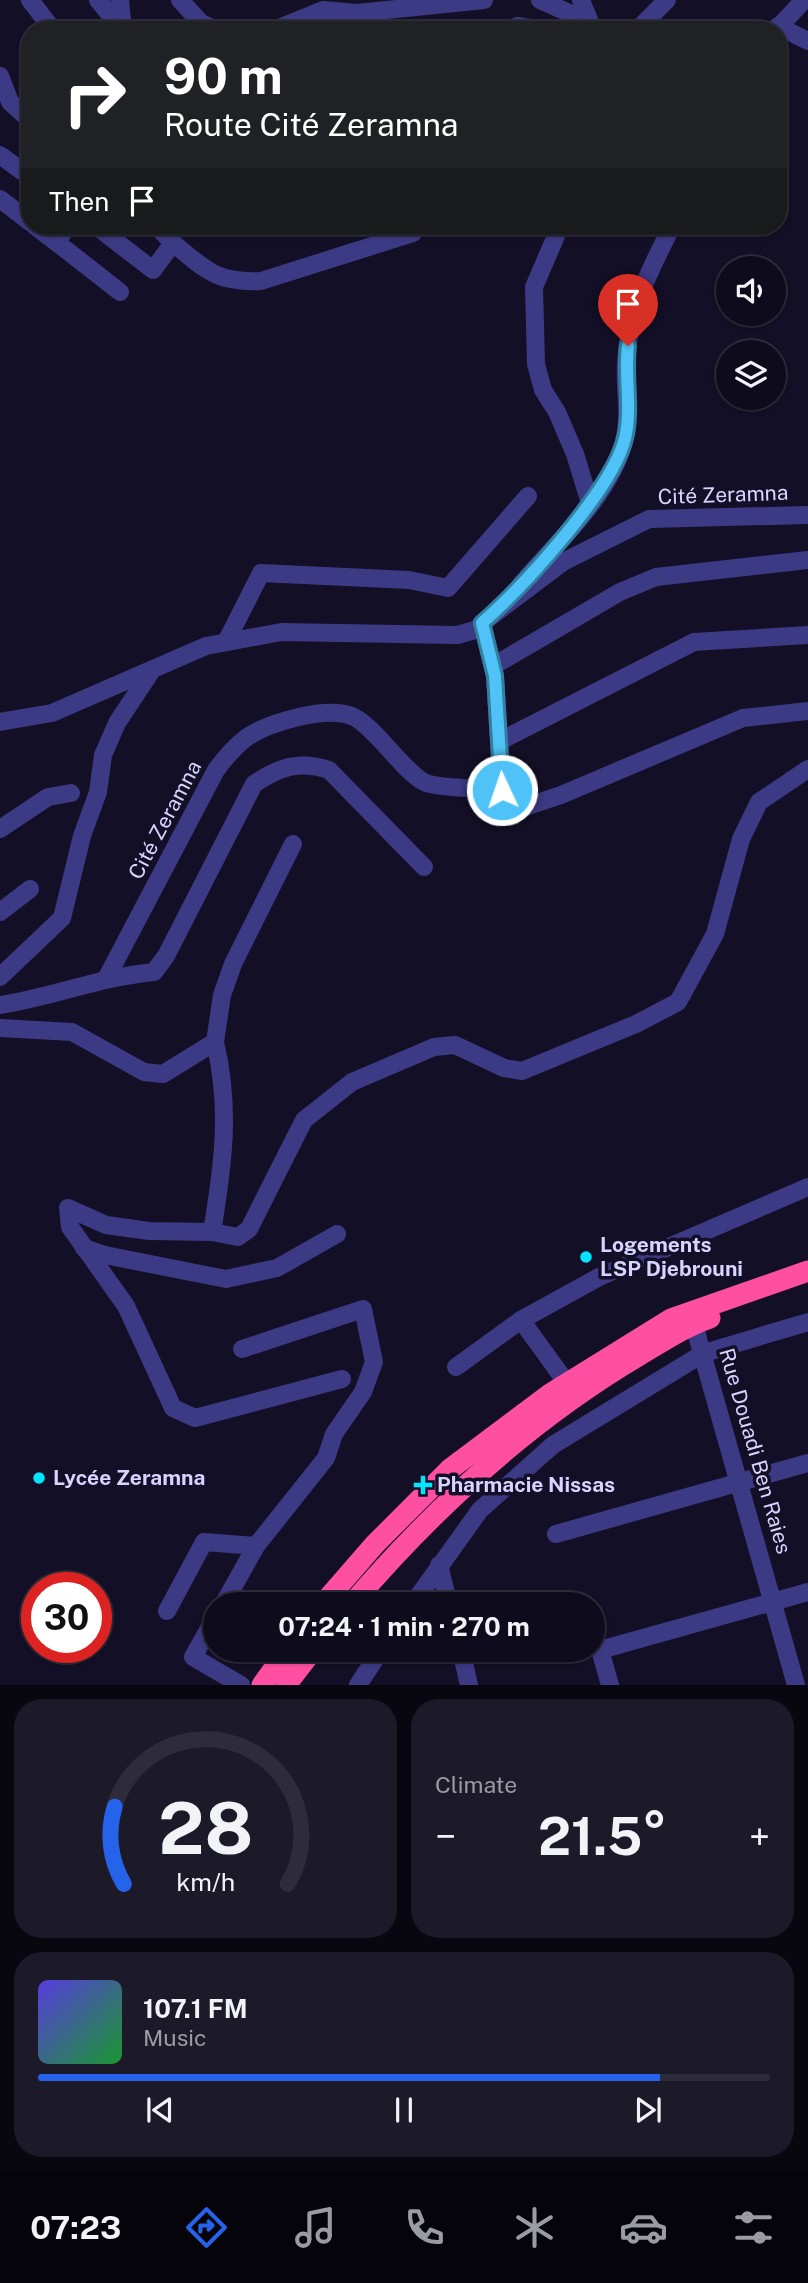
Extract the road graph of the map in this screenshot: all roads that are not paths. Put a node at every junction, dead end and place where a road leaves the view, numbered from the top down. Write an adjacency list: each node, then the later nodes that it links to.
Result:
1 (30, 0): 10 (street)
2 (98, 0): 11 (street)
3 (120, 0): 12 (street)
4 (180, 0): 13 (street)
5 (484, 0): 14 (street)
6 (540, 0): 15 (street)
7 (580, 0): 16 (street)
8 (667, 0): 17 (street)
9 (804, 0): 18 (street)
10 (46, 21)
11 (115, 21)
12 (121, 21)
13 (199, 21)
14 (296, 21)
15 (577, 21)
16 (589, 21)
17 (647, 21)
18 (784, 21)
19 (787, 32): 20 (street)
20 (808, 41)
21 (0, 76): 22 (street)
22 (21, 112)
23 (0, 155): 24 (street)
24 (21, 170)
25 (0, 199): 26 (street)
26 (21, 215)
27 (47, 235): 34 (street)
28 (61, 235): 34 (street)
29 (108, 235): 35 (street)
30 (165, 235): 35 (street)
31 (407, 235): 35 (street)
32 (668, 235): 38 (street)
33 (556, 236): 38 (street)
34 (56, 242): 36 (street)
35 (173, 243)
36 (120, 292)
37 (528, 496): 43 (street)
38 (590, 503): 41 (street)
39 (808, 515): 41 (street, Cité Zeramna)
40 (808, 560): 44 (street)
41 (482, 623): 43 (street); 44 (street)
42 (808, 635): 48 (street)
43 (226, 642): 45 (street)
44 (494, 666): 48 (street)
45 (152, 670): 47 (street); 57 (street)
46 (808, 711): 50 (street)
47 (0, 722)
48 (500, 741): 50 (street)
49 (808, 769): 63 (street)
50 (502, 790): 58 (street, Cité Zeramna)
51 (71, 793): 52 (street)
52 (0, 829)
53 (293, 844): 61 (street)
54 (424, 867): 58 (street)
55 (30, 889): 56 (street)
56 (0, 912)
57 (0, 977)
58 (106, 979): 59 (street)
59 (0, 1004)
60 (0, 1028): 61 (street)
61 (215, 1042): 63 (street)
62 (808, 1187): 69 (street)
63 (212, 1232): 65 (street)
64 (337, 1234): 65 (street)
65 (84, 1248): 74 (street)
66 (808, 1271): 68 (highway)
67 (808, 1285): 68 (highway)
68 (693, 1318): 72 (street, Rue Douadi Ben Raies); 75 (highway)
69 (521, 1320): 73 (street); 75 (street)
70 (808, 1322): 72 (street)
71 (242, 1349): 79 (street)
72 (704, 1353): 77 (street, Rue Douadi Ben Raies); 80 (street)
73 (456, 1367)
74 (342, 1379)
75 (572, 1389): 82 (highway); 83 (highway)
76 (808, 1463): 77 (street)
77 (740, 1483): 78 (street); 87 (street, Rue Douadi Ben Raies)
78 (556, 1534)
79 (256, 1546): 81 (street); 88 (street)
80 (439, 1564): 84 (street); 85 (street)
81 (230, 1592)
82 (333, 1592)
83 (363, 1592)
84 (421, 1592)
85 (446, 1592)
86 (808, 1592): 87 (street)
87 (773, 1602): 99 (street); 100 (street, Rue Douadi Ben Raies)
88 (167, 1611)
89 (203, 1639): 94 (street)
90 (278, 1662): 95 (highway)
91 (304, 1662): 96 (highway)
92 (373, 1662): 97 (street)
93 (464, 1662): 98 (street)
94 (241, 1685)
95 (262, 1685)
96 (286, 1685)
97 (358, 1685)
98 (469, 1685)
99 (610, 1685)
100 (796, 1685)

